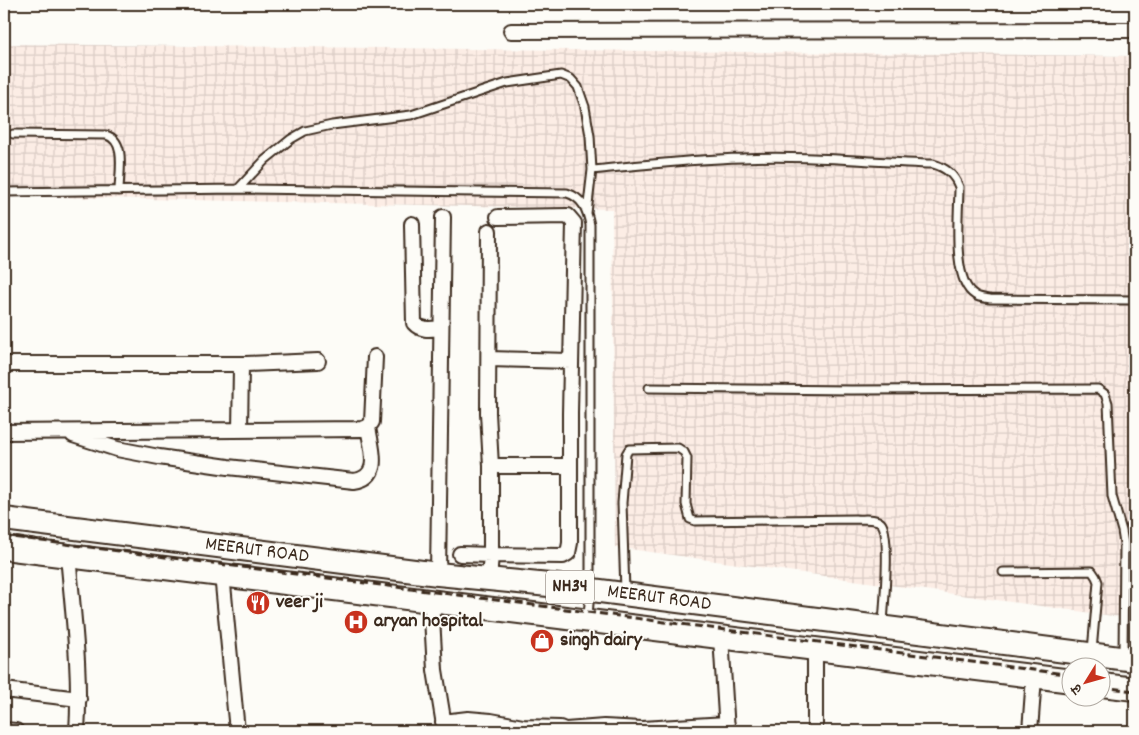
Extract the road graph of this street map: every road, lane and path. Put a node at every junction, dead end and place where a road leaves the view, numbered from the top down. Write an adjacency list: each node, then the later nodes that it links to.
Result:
1 (1135, 30): 2 (street)
2 (510, 31)
3 (13, 134): 6 (lane)
4 (592, 170): 5 (lane); 8 (lane); 13 (lane)
5 (238, 189): 6 (lane); 8 (lane)
6 (119, 190): 7 (lane)
7 (4, 192)
8 (588, 214): 37 (lane)
9 (443, 217): 14 (street)
10 (498, 217): 18 (street)
11 (412, 224): 14 (street)
12 (489, 231): 16 (street)
13 (1135, 300)
14 (441, 328): 35 (street)
15 (375, 357): 22 (street)
16 (489, 359): 18 (street); 26 (street)
17 (318, 361): 20 (street)
18 (571, 361): 27 (street)
19 (4, 364): 20 (street)
20 (246, 364): 23 (street)
21 (649, 388): 45 (lane)
22 (368, 427): 23 (street); 25 (street)
23 (240, 430): 25 (street)
24 (4, 432): 25 (street)
25 (61, 432)
26 (490, 466): 27 (street); 32 (street)
27 (570, 466): 32 (street)
28 (4, 519): 35 (highway, MEERUT ROAD / NH34)
29 (4, 548): 31 (highway, MEERUT ROAD / NH34)
30 (460, 554): 32 (street)
31 (68, 555): 34 (highway, MEERUT ROAD / NH34); 51 (street)
32 (491, 555): 36 (street)
33 (1002, 572): 44 (lane)
34 (222, 574): 39 (highway, MEERUT ROAD / NH34); 57 (street)
35 (438, 574): 36 (highway, MEERUT ROAD / NH34)
36 (489, 579): 37 (highway, MEERUT ROAD / NH34)
37 (590, 590): 38 (highway, MEERUT ROAD / NH34); 40 (lane)
38 (625, 594): 41 (highway, MEERUT ROAD / NH34); 41 (lane)
39 (431, 600): 40 (highway, MEERUT ROAD / NH34); 52 (street)
40 (588, 620): 42 (highway, MEERUT ROAD / NH34)
41 (883, 627): 44 (highway, MEERUT ROAD / NH34)
42 (721, 637): 43 (highway, MEERUT ROAD / NH34); 53 (street)
43 (816, 649): 46 (highway, MEERUT ROAD / NH34); 59 (street)
44 (1092, 654): 45 (highway, MEERUT ROAD / NH34)
45 (1129, 659)
46 (1034, 677): 47 (highway, MEERUT ROAD / NH34); 60 (street)
47 (1062, 680)
48 (1112, 686): 49 (highway)
49 (1135, 689)
50 (4, 690): 51 (street)
51 (79, 699): 56 (street)
52 (444, 726): 58 (street)
53 (727, 728): 58 (street)
54 (4, 730): 55 (street)
55 (16, 731)
56 (78, 731)
57 (237, 731)
58 (566, 731)
59 (814, 731)
60 (1030, 731)

